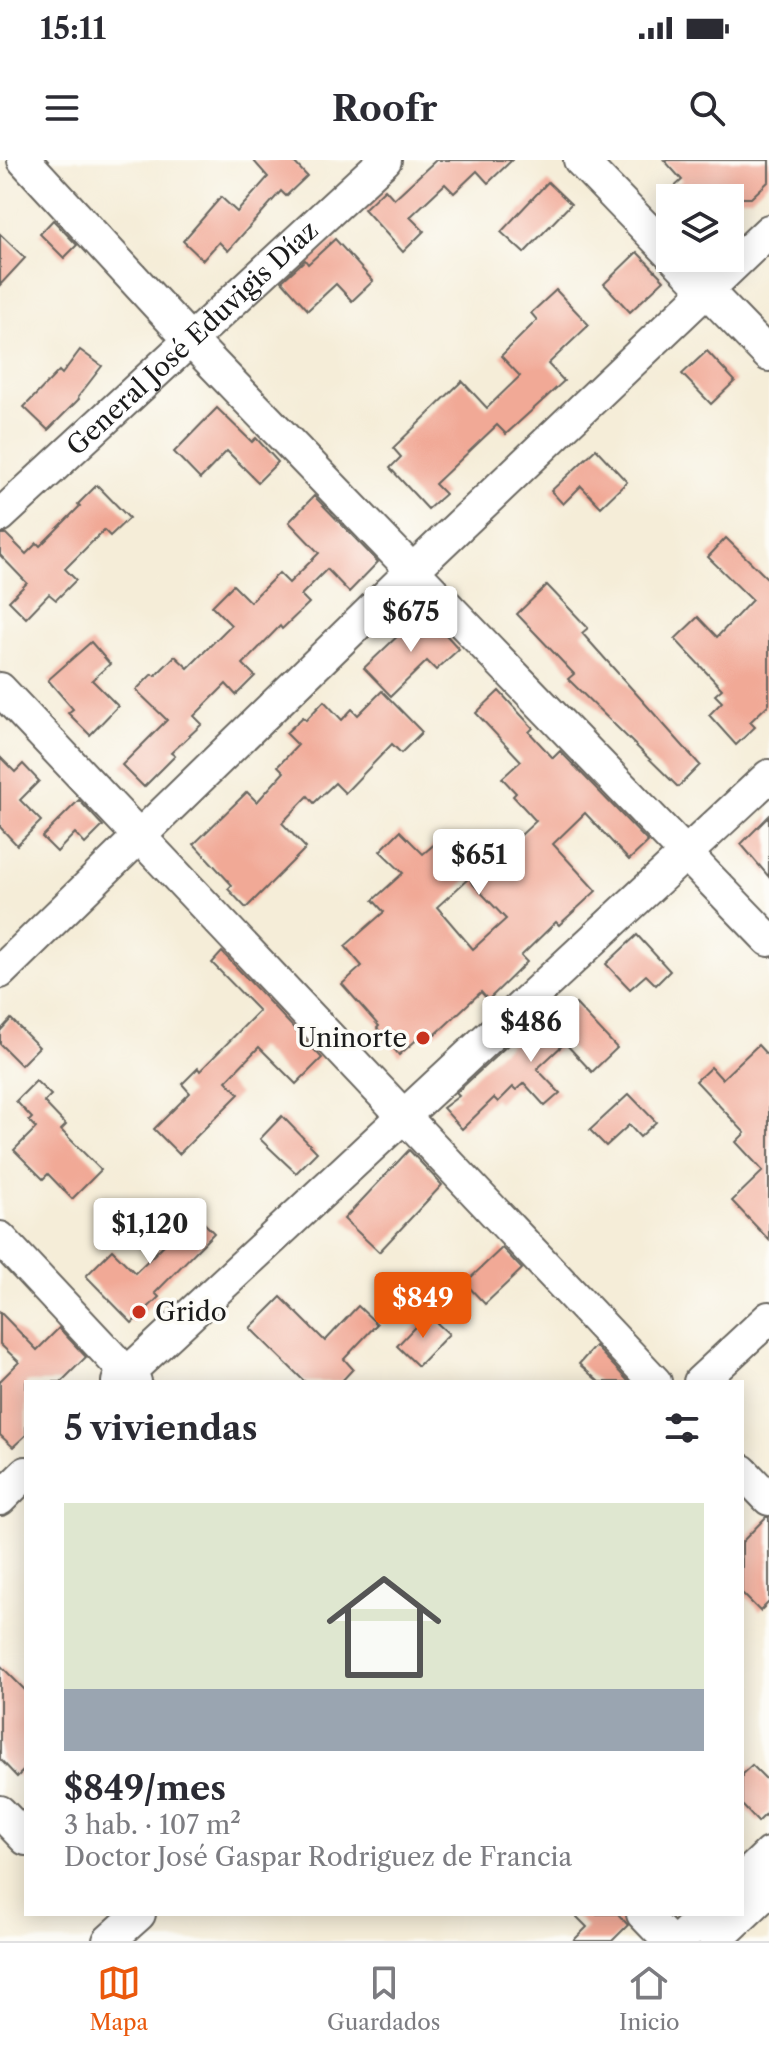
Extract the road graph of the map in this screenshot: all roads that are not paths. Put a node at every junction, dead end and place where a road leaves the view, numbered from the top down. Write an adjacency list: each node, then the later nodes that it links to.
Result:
1 (24, 160): 8 (street)
2 (385, 160): 8 (street, General José Eduvigis Díaz)
3 (580, 160): 5 (street)
4 (769, 231): 7 (street)
5 (656, 239)
6 (689, 272): 7 (street)
7 (708, 292): 9 (street); 11 (street)
8 (191, 341): 10 (street, General José Eduvigis Díaz); 11 (street)
9 (769, 355)
10 (0, 516)
11 (413, 570): 14 (street); 15 (street)
12 (0, 689): 14 (street)
13 (769, 776): 15 (street)
14 (139, 834): 17 (street); 18 (street)
15 (686, 852): 16 (street); 18 (street)
16 (769, 940)
17 (0, 972)
18 (402, 1115): 21 (street); 22 (street)
19 (0, 1238): 21 (street)
20 (769, 1318): 23 (street)
21 (127, 1379)
22 (653, 1380)
23 (702, 1380)
24 (744, 1473): 27 (street)
25 (24, 1475): 26 (street)
26 (0, 1499)
27 (769, 1499)
28 (0, 1812): 29 (street)
29 (24, 1837)
30 (769, 1854): 31 (street)
31 (744, 1878)
32 (769, 1890): 33 (street)
33 (744, 1914)
34 (645, 1916): 37 (street)
35 (704, 1916): 38 (street)
36 (741, 1916): 39 (street)
37 (669, 1941)
38 (678, 1941)
39 (715, 1941)

